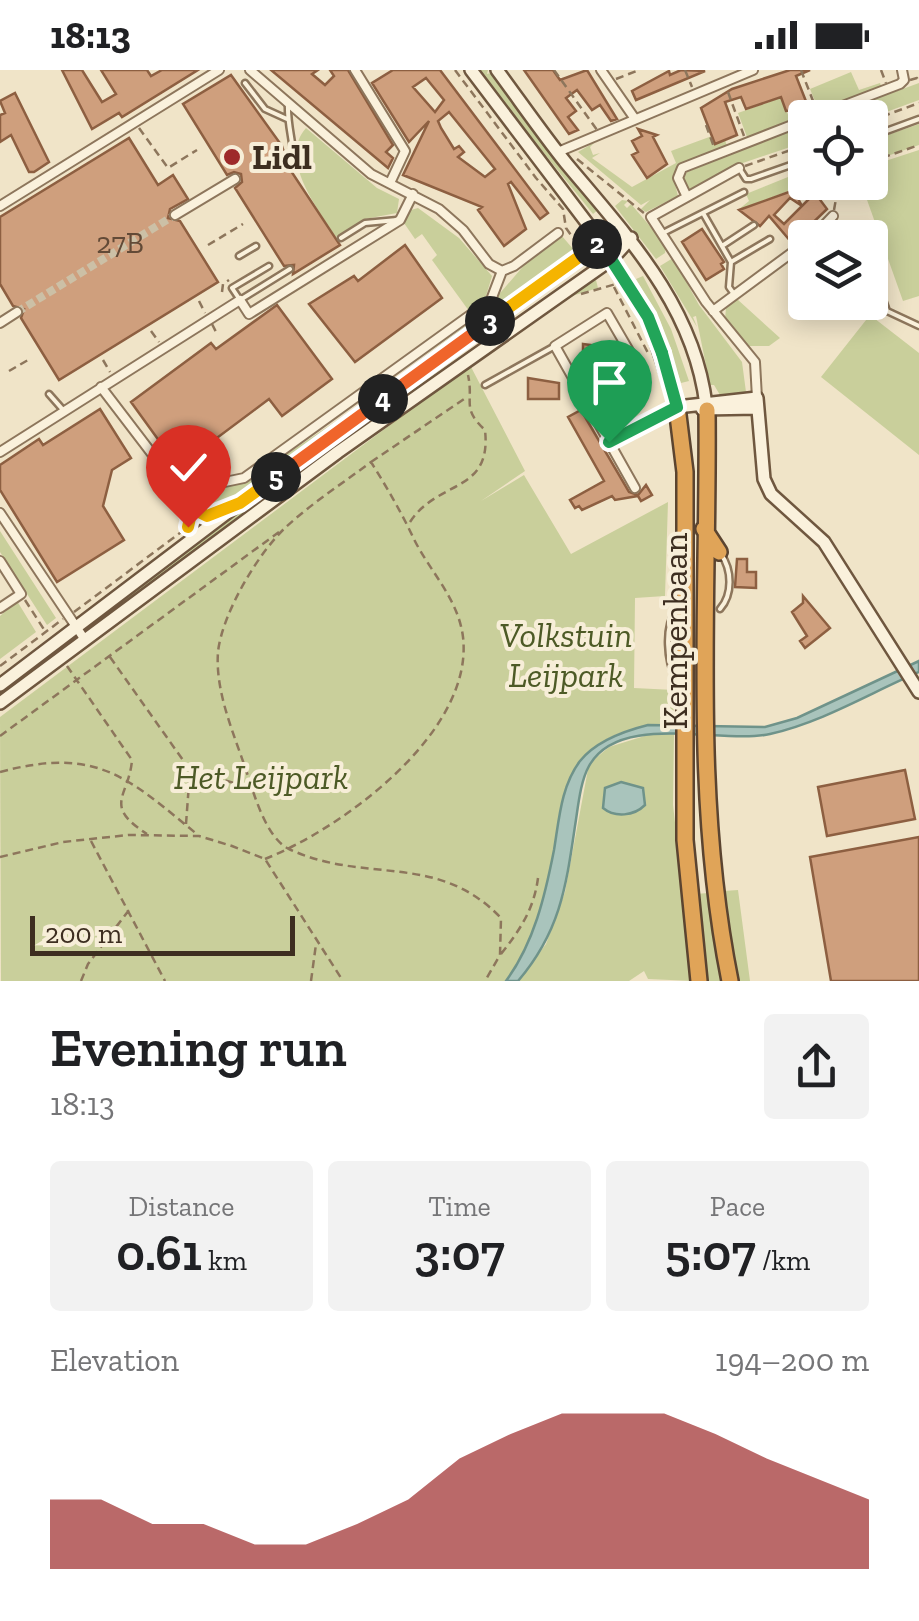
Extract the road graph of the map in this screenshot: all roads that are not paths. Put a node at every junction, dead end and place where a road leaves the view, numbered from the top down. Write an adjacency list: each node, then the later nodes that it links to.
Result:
1 (220, 70): 26 (street)
2 (250, 70): 11 (street)
3 (355, 70): 22 (street)
4 (471, 70): 38 (main road, Kempenbaan)
5 (497, 70): 17 (main road, Kempenbaan)
6 (602, 70): 12 (street)
7 (754, 70): 12 (street)
8 (903, 75): 10 (street)
9 (245, 83): 14 (lane)
10 (856, 100)
11 (288, 104): 14 (lane); 22 (street)
12 (636, 118): 17 (street)
13 (919, 119): 16 (lane)
14 (287, 120): 18 (lane)
15 (788, 126): 25 (street)
16 (888, 130)
17 (562, 150): 36 (main road, Kempenbaan)
18 (294, 166)
19 (788, 166): 20 (lane)
20 (739, 168): 25 (street)
21 (234, 179): 28 (street)
22 (390, 183): 24 (street)
23 (744, 192): 27 (lane)
24 (413, 194): 30 (street); 47 (street)
25 (687, 196): 34 (street)
26 (0, 206)
27 (702, 213): 34 (lane); 40 (lane)
28 (176, 215)
29 (833, 216): 31 (street)
30 (400, 220): 35 (lane); 49 (street)
31 (831, 220)
32 (754, 225): 40 (lane)
33 (562, 231): 47 (street)
34 (661, 234): 50 (street)
35 (340, 238)
36 (630, 238): 38 (main road); 43 (main road); 61 (main road, Kempenbaan)
37 (770, 239): 44 (lane)
38 (600, 242): 43 (main road, Kempenbaan); 68 (main road)
39 (256, 246): 42 (lane)
40 (722, 246): 44 (lane)
41 (788, 255): 48 (street)
42 (239, 256)
43 (612, 259): 62 (main road, Kempenbaan); 78 (main road)
44 (731, 262): 48 (lane)
45 (269, 266): 49 (lane)
46 (290, 269): 49 (lane)
47 (502, 270): 67 (street)
48 (734, 295): 50 (street)
49 (240, 300): 58 (street)
50 (713, 311): 60 (street)
51 (888, 311): 54 (lane)
52 (17, 312): 53 (street)
53 (0, 323)
54 (919, 326)
55 (555, 346): 56 (street); 57 (lane); 64 (street)
56 (643, 375)
57 (486, 384)
58 (101, 387): 63 (street); 67 (street)
59 (48, 394): 63 (lane)
60 (757, 403): 61 (main road); 81 (main road)
61 (706, 405): 62 (main road); 70 (highway, Kempenbaan)
62 (677, 407): 64 (street); 73 (highway, Kempenbaan)
63 (64, 411): 65 (street)
64 (609, 442): 66 (street)
65 (0, 452)
66 (635, 488)
67 (185, 495): 68 (street)
68 (240, 503): 76 (main road)
69 (0, 513): 76 (street)
70 (704, 529): 71 (highway); 77 (highway, Kempenbaan)
71 (719, 552): 75 (lane, Kempenbaan)
72 (0, 561): 74 (street)
73 (680, 602): 79 (lane, Kempenbaan); 82 (highway, Kempenbaan)
74 (0, 608)
75 (720, 608): 77 (highway)
76 (72, 621): 78 (street); 80 (main road)
77 (704, 626): 85 (highway, Kempenbaan)
78 (85, 640): 83 (main road)
79 (676, 680): 82 (highway)
80 (0, 685)
81 (916, 687)
82 (684, 702): 84 (highway, Kempenbaan)
83 (0, 703)
84 (698, 981)
85 (730, 981)

